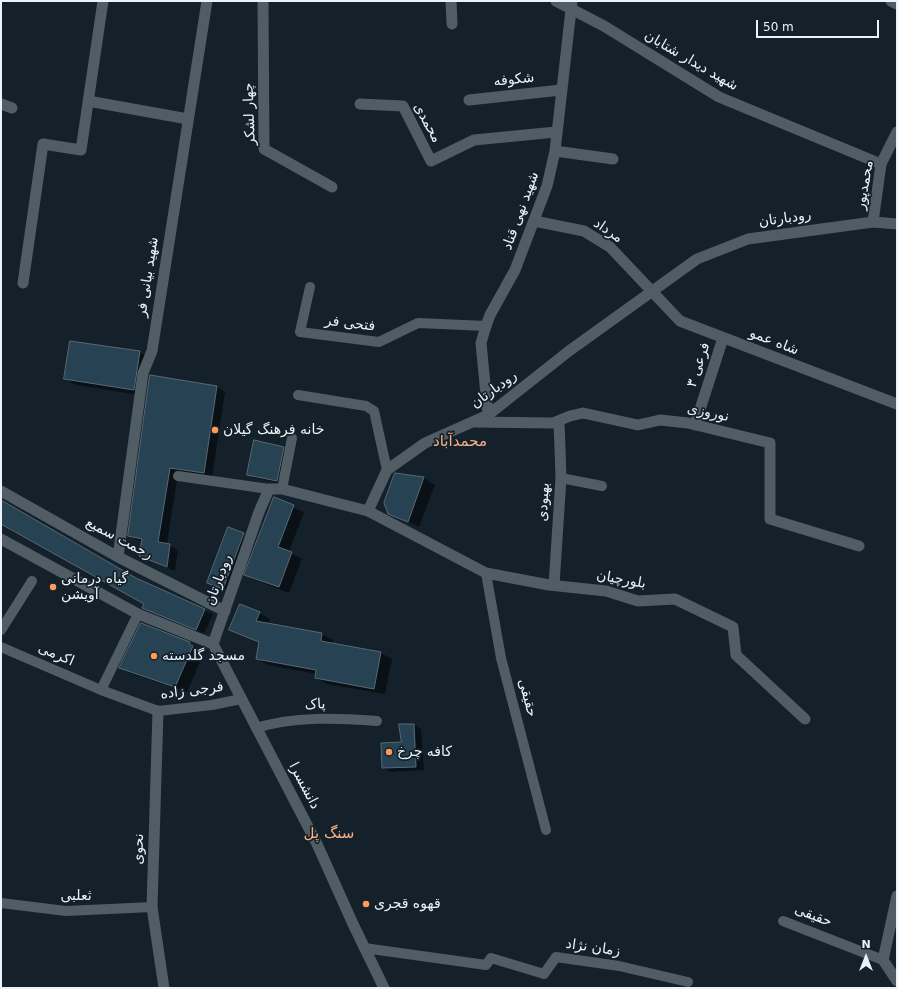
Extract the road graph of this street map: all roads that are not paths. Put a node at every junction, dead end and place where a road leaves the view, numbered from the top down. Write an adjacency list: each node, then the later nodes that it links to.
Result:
1 (102, 1): 12 (street)
2 (207, 1): 16 (street, شهید بیانی فر)
3 (263, 1): 22 (street, چهار لشکر)
4 (451, 1): 9 (street)
5 (556, 1): 8 (street, شهید دیدار شتابان)
6 (891, 1): 7 (street)
7 (897, 4)
8 (571, 5): 10 (street, شهید نهی قناد); 21 (street, شهید دیدار شتابان)
9 (452, 24)
10 (561, 90): 11 (street, شکوفه); 17 (street, شهید نهی قناد)
11 (470, 100)
12 (88, 101): 16 (street); 26 (street)
13 (1, 104): 15 (street)
14 (360, 104): 17 (street, محمدی)
15 (12, 108)
16 (188, 119): 48 (street, شهید بیانی فر)
17 (556, 132): 19 (street, شهید نهی قناد)
18 (897, 132): 21 (street, محمدپور)
19 (555, 151): 20 (street); 23 (street, شهید نهی قناد)
20 (613, 158)
21 (881, 164): 24 (street, محمدپور)
22 (332, 187)
23 (534, 221): 28 (street, مرداد); 29 (street, شهید نهی قناد)
24 (873, 222): 25 (street, رودبارتان); 28 (street, رودبارتان)
25 (897, 224)
26 (23, 283)
27 (310, 287): 29 (lane, فتحی فر)
28 (652, 290): 30 (street, شاه عمو); 33 (street, رودبارتان)
29 (486, 326): 33 (street, شهید نهی قناد)
30 (723, 338): 32 (street, شاه عمو); 36 (street, فرعی ۳)
31 (298, 395): 38 (lane)
32 (897, 404)
33 (488, 415): 35 (street, رودبارتان)
34 (559, 421): 35 (street, نوروزی); 36 (street, نوروزی); 40 (street, بهبودی)
35 (474, 422): 38 (street, رودبارتان)
36 (695, 425): 47 (street, نوروزی)
37 (292, 438): 43 (lane)
38 (387, 470): 45 (street, رودبارتان)
39 (178, 476): 42 (lane)
40 (561, 478): 41 (lane); 51 (street, بهبودی)
41 (602, 486)
42 (269, 489): 43 (street); 52 (street, رودبارتان)
43 (282, 489): 45 (street)
44 (1, 491): 48 (street, رحمت سمیع)
45 (368, 511): 49 (street, بلورچیان)
46 (1, 539): 53 (street)
47 (859, 546)
48 (118, 557): 52 (street, رحمت سمیع)
49 (486, 573): 51 (street, بلورچیان); 63 (lane, حقیقی)
50 (32, 581): 54 (lane)
51 (554, 585): 60 (street, بلورچیان)
52 (225, 611): 55 (street, رودبارتان)
53 (138, 614): 55 (street); 57 (lane)
54 (1, 630)
55 (213, 644): 58 (street, دانشسرا)
56 (1, 647): 57 (lane, اکرمی)
57 (101, 690): 59 (lane, فرجی زاده)
58 (241, 699): 59 (lane, فرجی زاده); 62 (street, دانشسرا)
59 (158, 711): 66 (street, نحوی)
60 (805, 719)
61 (377, 721): 62 (lane, پاک)
62 (256, 728): 68 (street, دانشسرا)
63 (546, 830)
64 (897, 896): 69 (street)
65 (1, 903): 66 (lane, ثعلبی)
66 (152, 907): 72 (street, نحوی)
67 (783, 921): 69 (lane, حقیقی)
68 (364, 948): 71 (lane, زمان نژاد); 73 (street, دانشسرا)
69 (883, 960): 70 (street)
70 (897, 981)
71 (688, 982)
72 (164, 988)
73 (384, 988)

